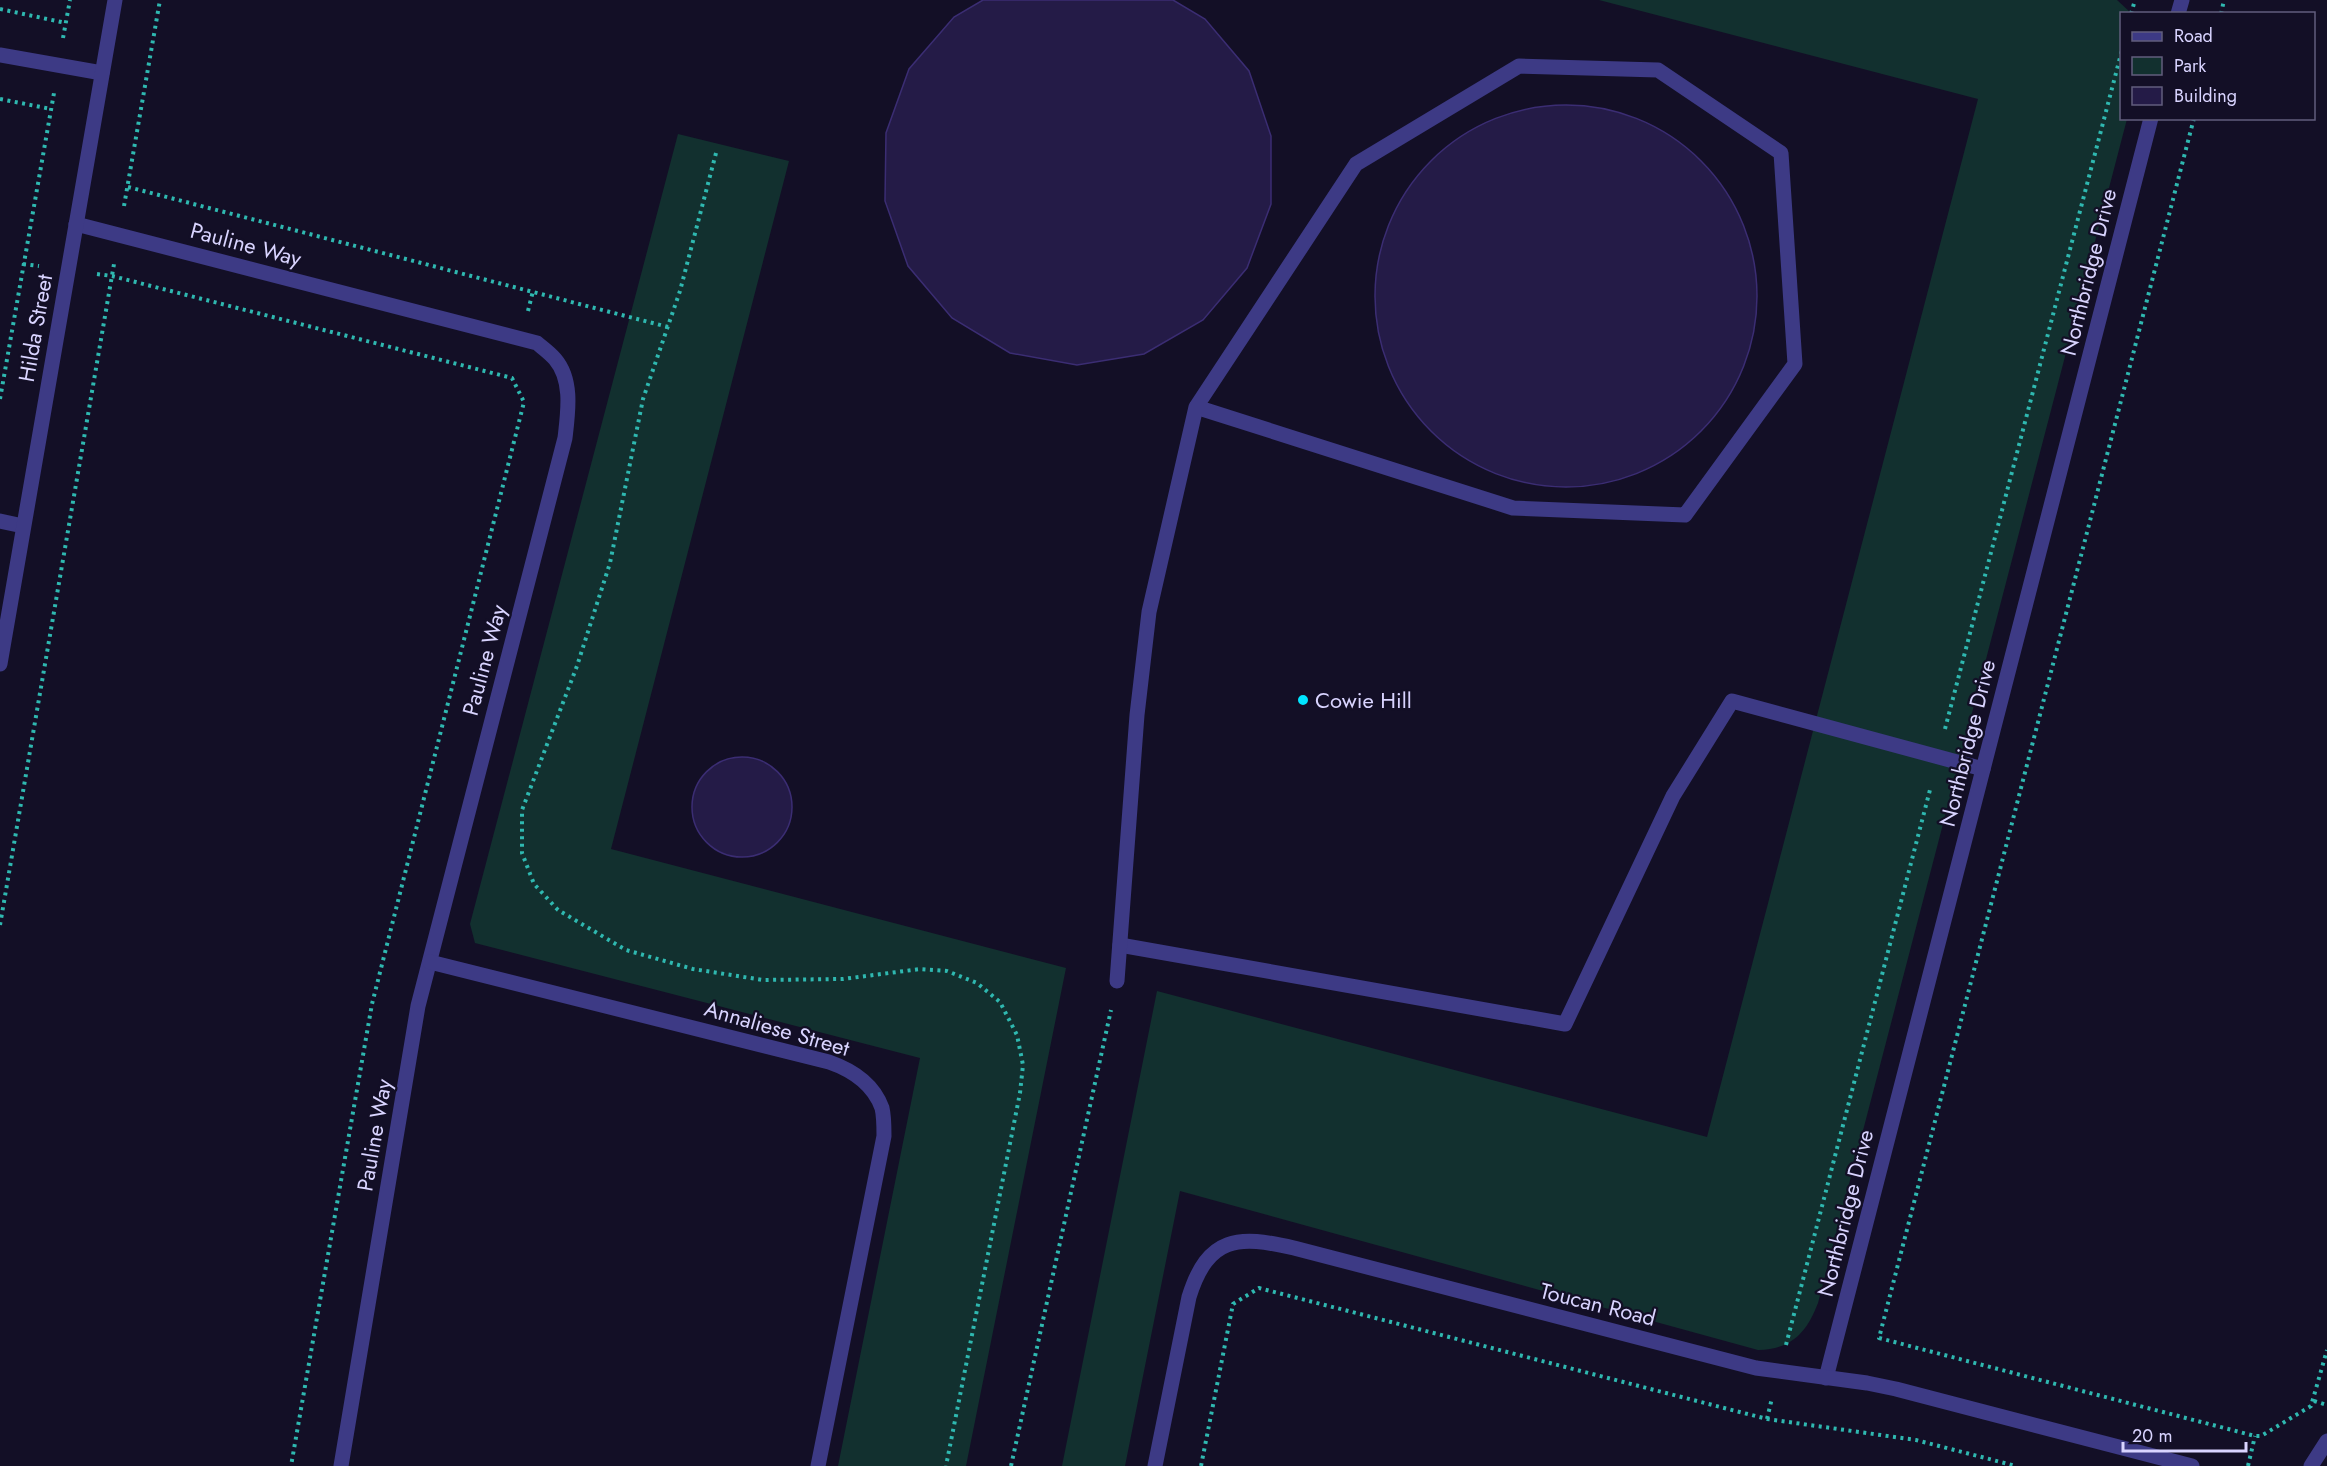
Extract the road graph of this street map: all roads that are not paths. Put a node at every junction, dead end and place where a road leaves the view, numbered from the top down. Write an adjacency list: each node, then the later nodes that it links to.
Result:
1 (115, 0): 3 (street, Hilda Street)
2 (0, 55): 3 (street)
3 (102, 72): 5 (street, Hilda Street)
4 (2150, 120): 10 (street, Northbridge Drive)
5 (75, 224): 8 (street, Hilda Street); 12 (street, Pauline Way)
6 (1197, 407): 6 (street); 11 (street)
7 (0, 521): 8 (street)
8 (23, 526): 9 (street, Hilda Street)
9 (0, 664)
10 (1983, 769): 11 (street); 14 (street, Northbridge Drive)
11 (1120, 945): 13 (street)
12 (430, 962): 17 (street, Pauline Way); 18 (street, Annaliese Street)
13 (1117, 981)
14 (1826, 1378): 19 (street, Toucan Road); 20 (street, Toucan Road)
15 (2327, 1441): 21 (street)
16 (2327, 1462): 21 (street)
17 (341, 1466)
18 (818, 1466)
19 (1155, 1466)
20 (2192, 1466)
21 (2312, 1466)

